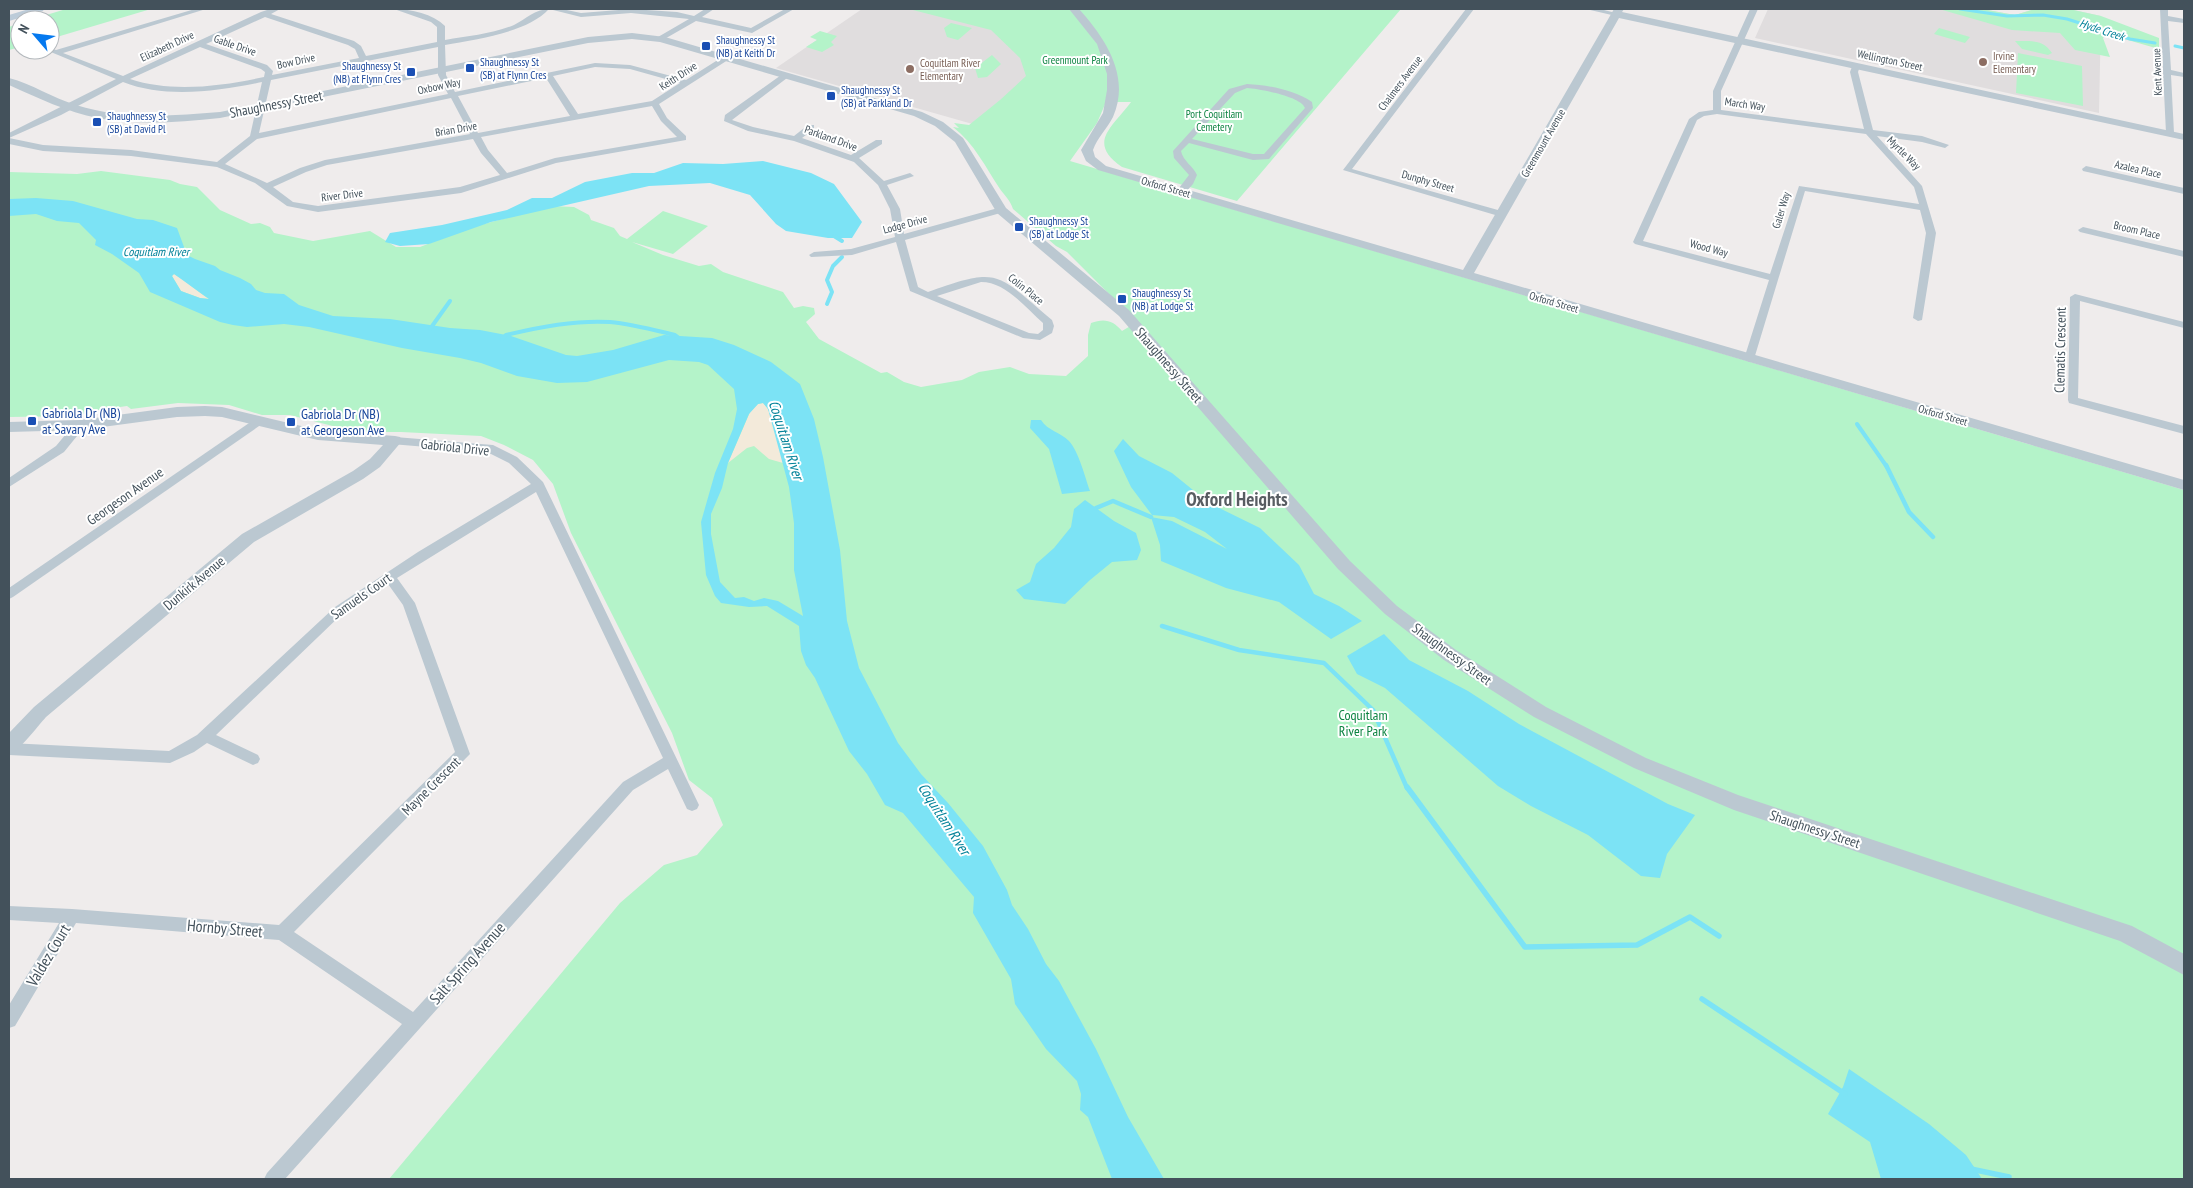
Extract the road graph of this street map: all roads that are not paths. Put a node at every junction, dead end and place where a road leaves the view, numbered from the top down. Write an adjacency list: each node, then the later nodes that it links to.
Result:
1 (20, 9): 16 (main road)
2 (38, 9): 19 (main road)
3 (202, 9): 27 (street)
4 (276, 9): 18 (street, Elizabeth Drive)
5 (398, 9): 25 (street)
6 (545, 9): 25 (street, Bow Drive)
7 (553, 9): 15 (street)
8 (710, 9): 20 (street)
9 (790, 9): 20 (street)
10 (1074, 9): 69 (street, Oxford Street)
11 (1470, 9): 62 (street, Chalmers Avenue)
12 (1590, 9): 17 (street, Wellington Street)
13 (1754, 9): 24 (street)
14 (2164, 9): 21 (street, Kent Avenue)
15 (632, 10): 20 (street)
16 (9, 12)
17 (1617, 12): 24 (street, Wellington Street); 72 (street, Greenmount Avenue)
18 (264, 14): 26 (street, Elizabeth Drive); 30 (street)
19 (9, 18)
20 (696, 18): 23 (street)
21 (2165, 18): 22 (street); 33 (street, Kent Avenue)
22 (2184, 22)
23 (661, 40): 29 (street, Shaughnessy Street); 32 (street, Shaughnessy Street)
24 (1740, 41): 31 (street, Wellington Street); 45 (street)
25 (443, 43): 30 (street, Bow Drive); 32 (street)
26 (199, 44): 37 (street, Elizabeth Drive); 38 (street, Gable Drive)
27 (60, 49)
28 (60, 54): 37 (street, Bow Drive)
29 (727, 58): 35 (street, Shaughnessy Street); 40 (street, Keith Drive)
30 (363, 59): 38 (street, Bow Drive)
31 (1856, 66): 48 (street, Myrtle Way); 49 (street, Wellington Street)
32 (441, 70): 41 (street); 44 (street, Shaughnessy Street)
33 (2168, 72): 36 (street); 49 (street, Kent Avenue)
34 (548, 74): 40 (street, Oxbow Way); 41 (street, Oxbow Way); 46 (street)
35 (787, 75): 55 (street, Parkland Drive); 71 (street, Shaughnessy Street)
36 (2184, 75)
37 (123, 79): 38 (street, Bow Drive); 43 (street, Elizabeth Drive)
38 (268, 79): 44 (street)
39 (9, 81): 43 (street, Shaughnessy Street)
40 (687, 83): 42 (street, Keith Drive)
41 (454, 95): 52 (street, Oxbow Way); 53 (street)
42 (654, 103): 46 (street, Brian Drive); 54 (street, Keith Drive)
43 (68, 106): 44 (street, Shaughnessy Street); 50 (street, Elizabeth Drive)
44 (261, 107): 52 (street)
45 (1717, 112): 48 (street, March Way); 75 (street, March Way)
46 (575, 117): 53 (street, Brian Drive)
47 (811, 127): 55 (street)
48 (1868, 132): 59 (street, March Way); 70 (street, Myrtle Way)
49 (2170, 134): 51 (street, Wellington Street)
50 (9, 136)
51 (2184, 136)
52 (254, 137): 61 (street)
53 (478, 137): 65 (street); 67 (street, Brian Drive)
54 (683, 138): 65 (street, River Drive)
55 (796, 139): 60 (street, Parkland Drive)
56 (9, 140): 61 (street, River Drive)
57 (1187, 140): 57 (street); 69 (street)
58 (879, 142): 60 (street)
59 (1945, 145)
60 (852, 158): 66 (street, Parkland Drive)
61 (219, 165): 67 (street, River Drive)
62 (1347, 170): 72 (street, Dunphy Street)
63 (2086, 170): 68 (street, Azalea Place)
64 (910, 176): 66 (street)
65 (506, 177): 67 (street, River Drive)
66 (882, 184): 74 (street, Parkland Drive)
67 (266, 187)
68 (2184, 191)
69 (1181, 192): 78 (street, Oxford Street)
70 (1924, 208): 79 (street, Galer Way); 81 (street, Myrtle Way)
71 (1001, 210): 74 (street, Lodge Drive); 103 (street, Shaughnessy Street)
72 (1502, 214): 78 (street, Greenmount Avenue)
73 (2084, 230): 76 (street, Broom Place)
74 (900, 238): 77 (street, Lodge Drive); 80 (street, Parkland Drive)
75 (1638, 242): 79 (street, Wood Way)
76 (2184, 254)
77 (814, 255)
78 (1466, 276): 84 (street, Oxford Street)
79 (1773, 278): 84 (street, Galer Way)
80 (928, 296): 83 (street, Parkland Drive); 83 (street, Colin Place)
81 (1918, 318)
82 (2184, 325): 88 (street, Clematis Crescent)
83 (1026, 336)
84 (1749, 359): 92 (street, Oxford Street)
85 (258, 421): 86 (street, Gabriola Drive); 89 (street, Gabriola Drive); 94 (street, Georgeson Avenue)
86 (80, 424): 87 (street, Gabriola Drive); 90 (street)
87 (9, 427)
88 (2184, 430)
89 (394, 441): 91 (street, Gabriola Drive); 96 (street, Dunkirk Avenue)
90 (9, 483)
91 (539, 485): 93 (street, Samuels Court); 98 (street, Gabriola Drive)
92 (2184, 486)
93 (389, 576): 95 (street, Samuels Court); 102 (street, Mayne Crescent)
94 (9, 594)
95 (205, 736): 96 (street, Samuels Court); 97 (street)
96 (9, 748)
97 (253, 759)
98 (671, 760): 99 (street, Gabriola Drive); 105 (street, Salt Spring Avenue)
99 (692, 805)
100 (9, 913): 101 (street, Hornby Street)
101 (72, 916): 102 (street, Hornby Street); 104 (street, Valdez Court)
102 (282, 933): 105 (street, Hornby Street)
103 (2184, 965)
104 (9, 1020)
105 (414, 1022): 106 (street, Salt Spring Avenue)
106 (273, 1179)

